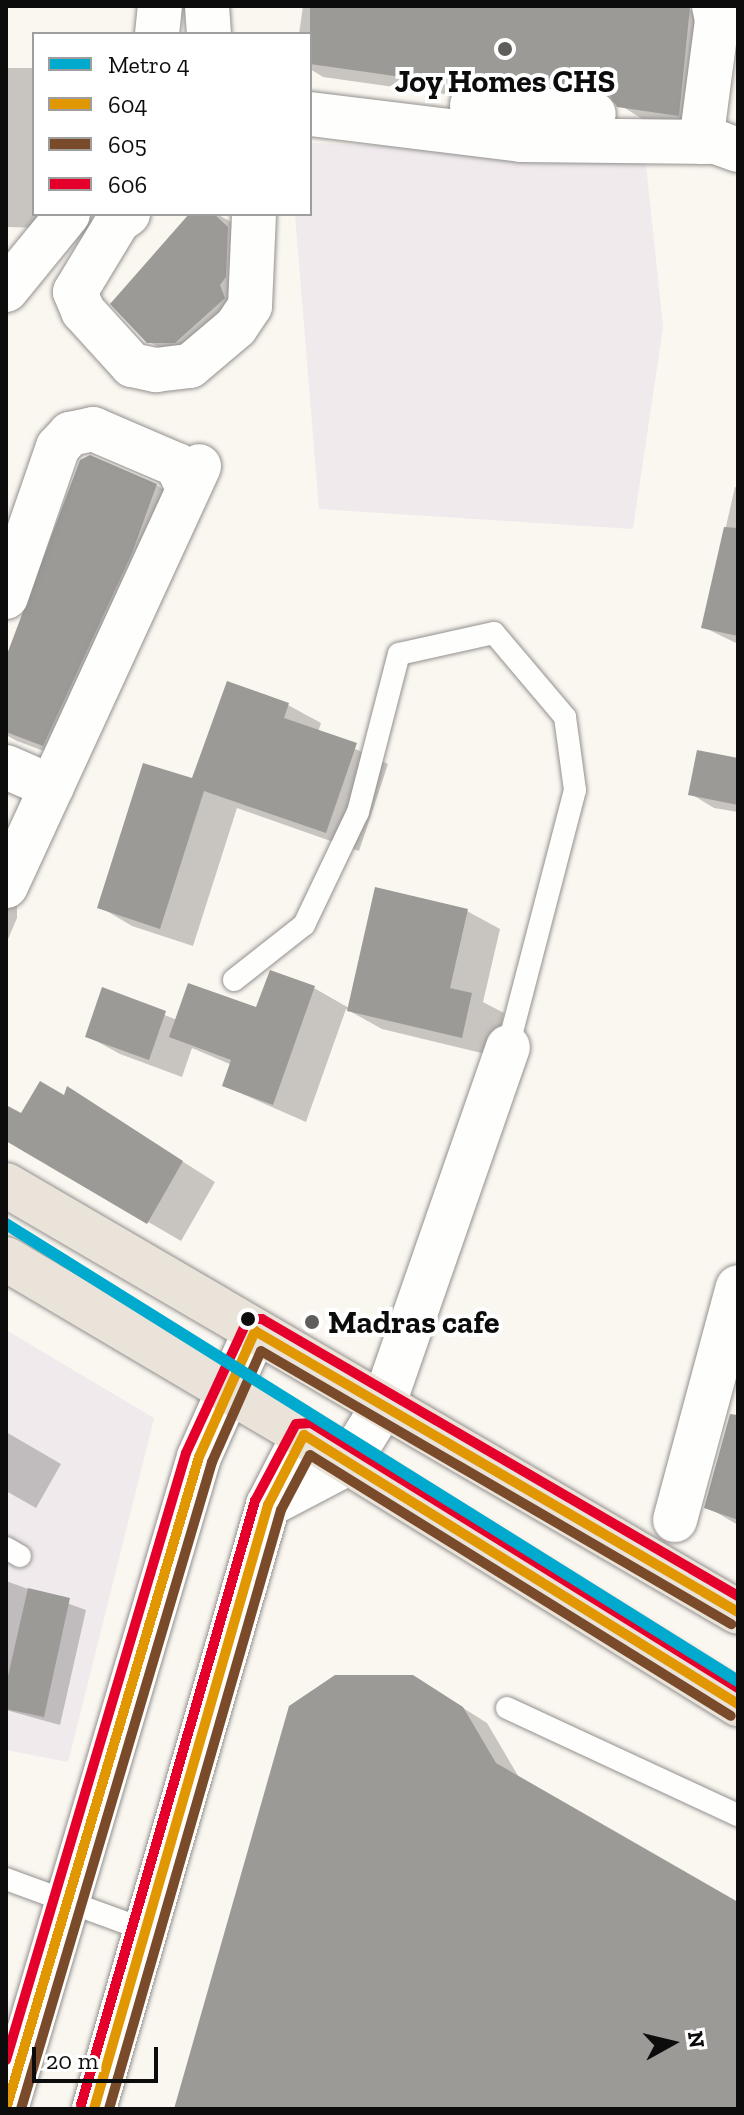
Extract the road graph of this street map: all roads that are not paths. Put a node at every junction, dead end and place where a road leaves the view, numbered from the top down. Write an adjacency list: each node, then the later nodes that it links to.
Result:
1 (160, 6): 4 (street)
2 (207, 6): 5 (street)
3 (714, 6): 8 (street)
4 (157, 32)
5 (209, 32)
6 (472, 105): 8 (street)
7 (312, 114): 8 (street)
8 (714, 138)
9 (254, 216): 10 (street)
10 (88, 235): 11 (street)
11 (6, 290)
12 (6, 597): 14 (street)
13 (6, 767): 14 (street)
14 (52, 787): 15 (street)
15 (6, 886)
16 (234, 980): 17 (lane)
17 (508, 1047): 23 (street)
18 (6, 1185): 21 (main road)
19 (6, 1259): 22 (main road)
20 (738, 1287): 27 (street)
21 (255, 1331): 22 (street); 23 (main road)
22 (229, 1390): 24 (main road); 33 (street)
23 (383, 1406): 25 (street); 28 (main road)
24 (304, 1435): 25 (main road); 26 (street)
25 (348, 1463): 26 (street); 29 (main road)
26 (268, 1505): 34 (street)
27 (675, 1520)
28 (738, 1612)
29 (738, 1704)
30 (507, 1708): 31 (lane)
31 (738, 1815)
32 (6, 1879): 33 (lane)
33 (66, 1900): 34 (lane); 35 (street)
34 (148, 1931): 36 (street)
35 (6, 2109)
36 (94, 2109)

